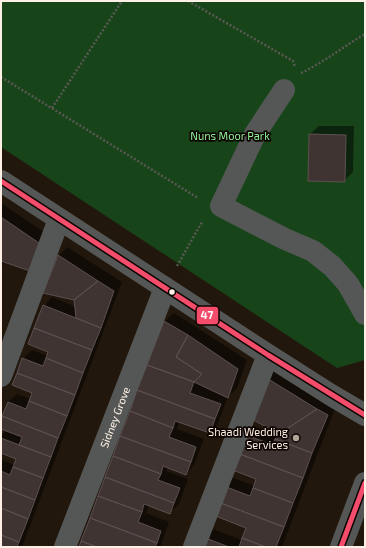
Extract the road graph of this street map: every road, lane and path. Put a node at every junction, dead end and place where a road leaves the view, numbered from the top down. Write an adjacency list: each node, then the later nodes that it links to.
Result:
1 (122, 1): 6 (path)
2 (188, 1): 5 (path)
3 (365, 34): 5 (path)
4 (1, 77): 6 (path)
5 (291, 83): 8 (street)
6 (52, 108): 8 (path)
7 (1, 181): 9 (street)
8 (216, 205): 10 (path); 11 (street)
9 (59, 219): 10 (street); 13 (street)
10 (165, 288): 12 (street); 16 (street, Sidney Grove)
11 (365, 314)
12 (268, 355): 14 (street); 17 (street)
13 (1, 376)
14 (365, 415)
15 (365, 483): 18 (street)
16 (65, 547)
17 (194, 547)
18 (341, 547)

